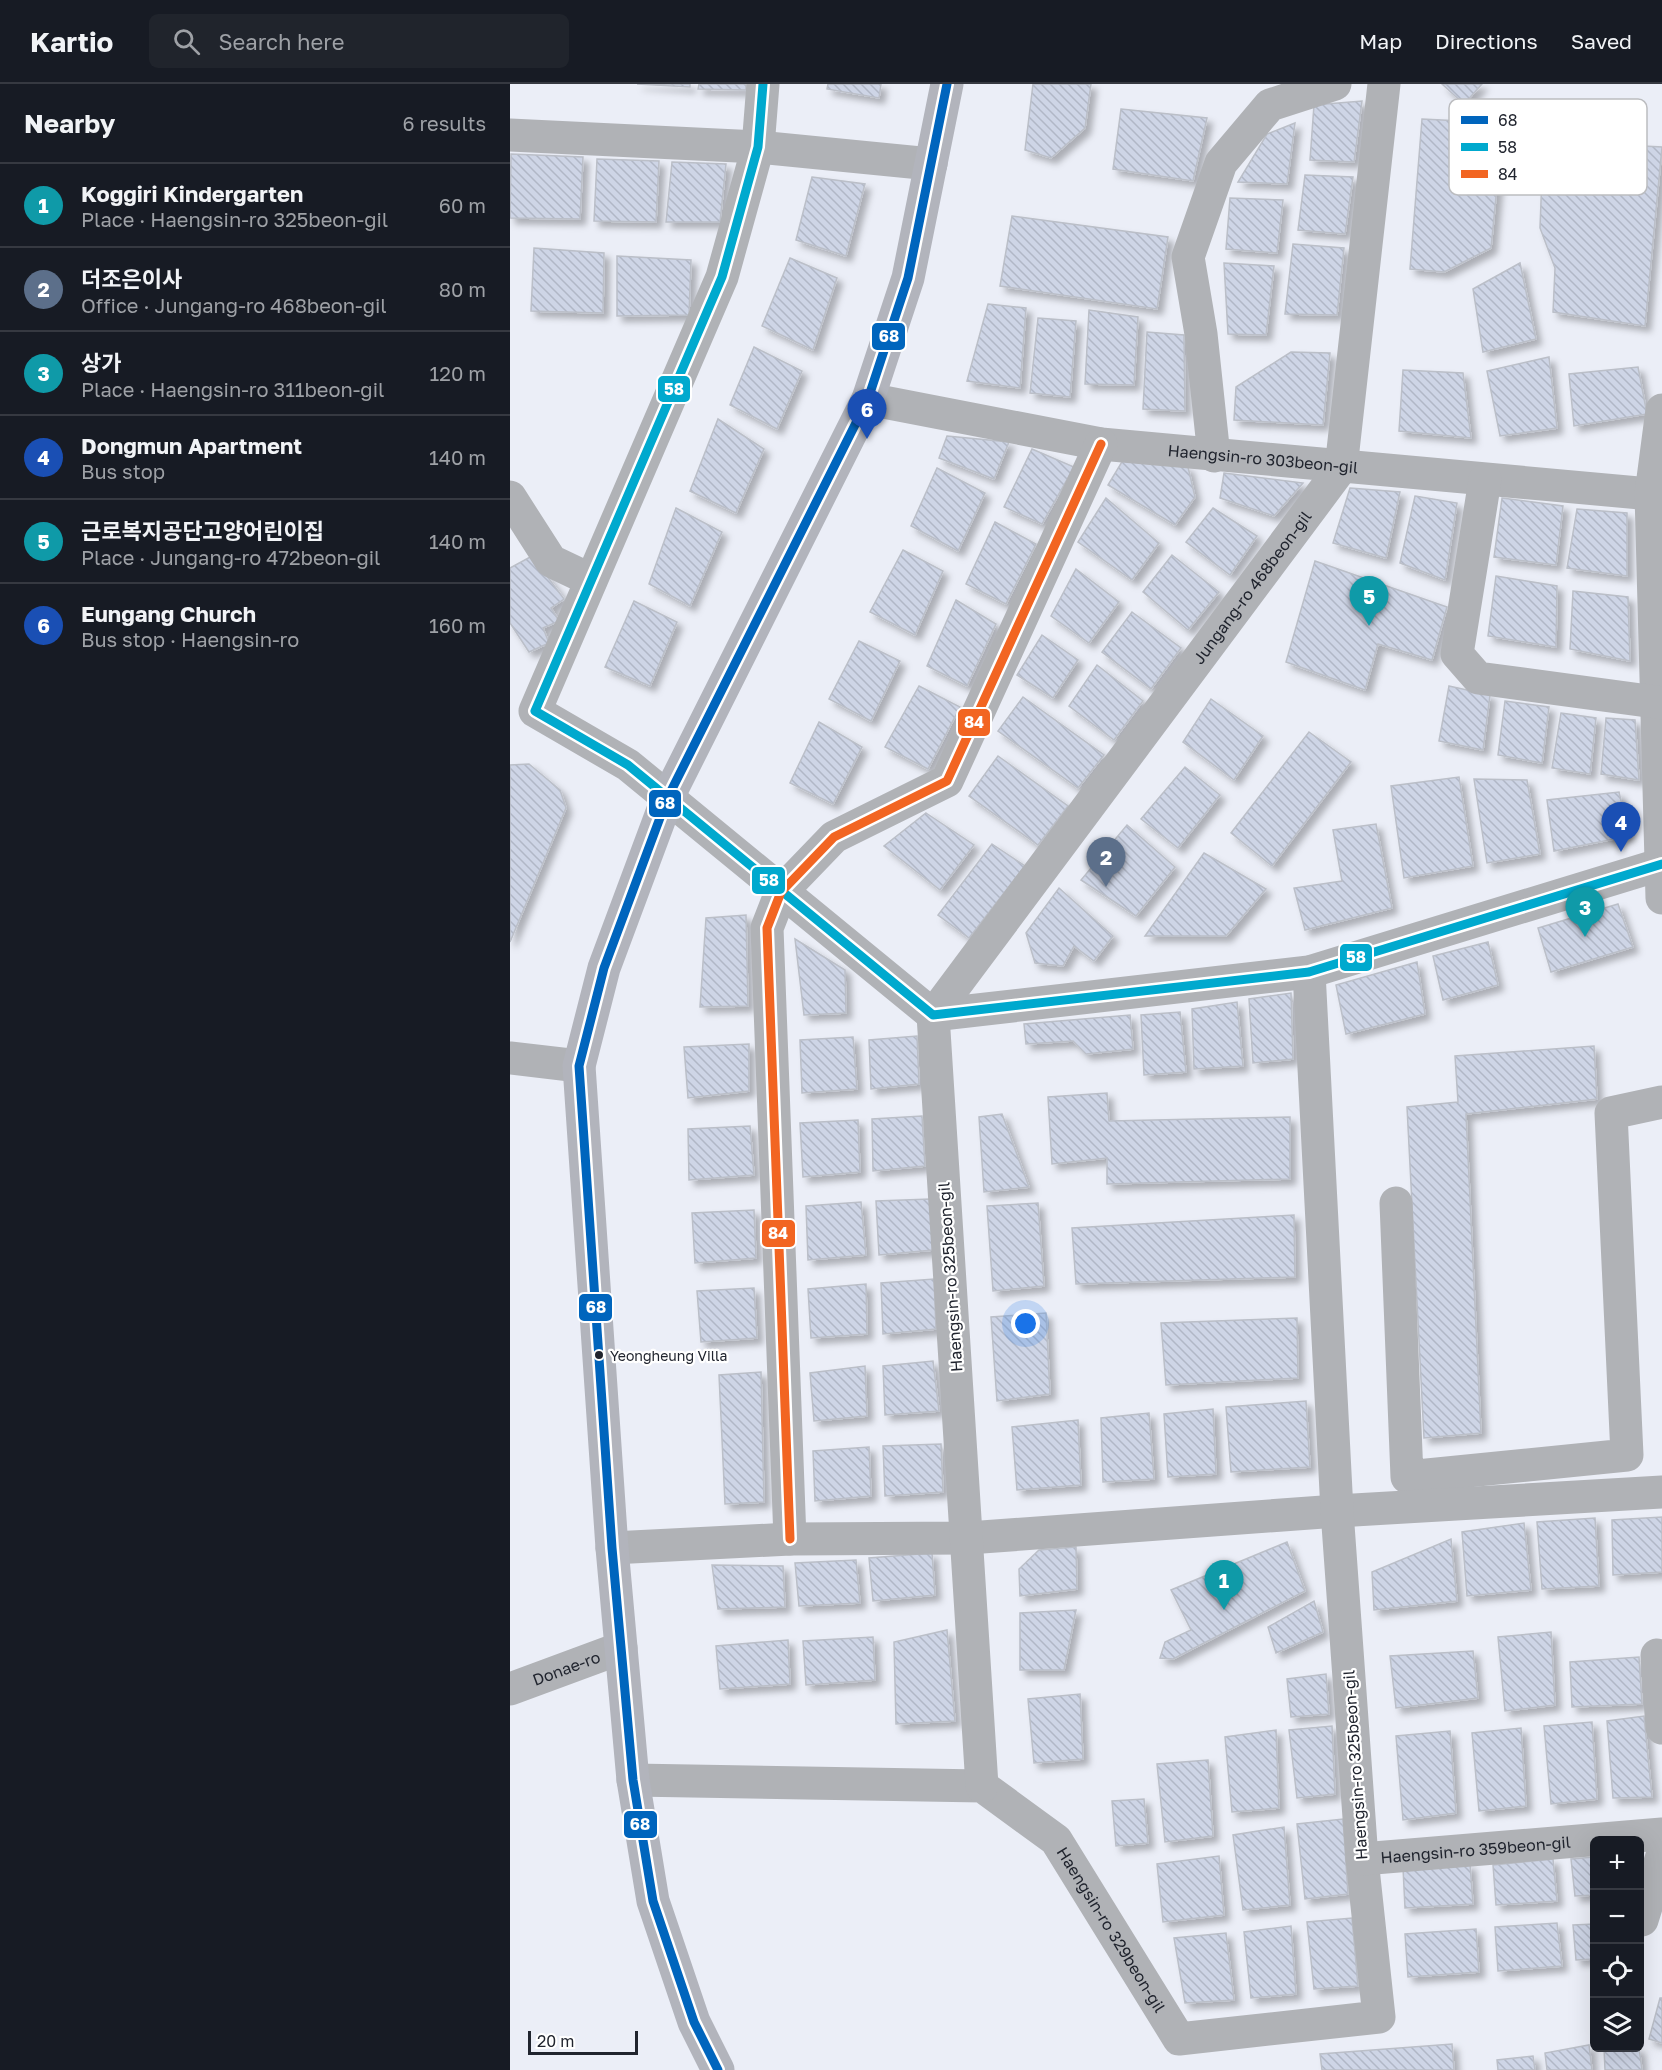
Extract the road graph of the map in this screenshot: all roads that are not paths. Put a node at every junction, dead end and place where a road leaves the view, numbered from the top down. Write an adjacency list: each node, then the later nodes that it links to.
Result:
1 (763, 84): 6 (street)
2 (947, 84): 7 (main road)
3 (1335, 84): 11 (street)
4 (1384, 84): 12 (street)
5 (510, 135): 6 (street)
6 (758, 147): 7 (street); 16 (street)
7 (932, 164): 8 (main road)
8 (868, 399): 10 (street, Haengsin-ro 303beon-gil); 19 (main road)
9 (1662, 410): 14 (street)
10 (1101, 444): 11 (street, Haengsin-ro 303beon-gil); 21 (street)
11 (1214, 456): 12 (street, Haengsin-ro 303beon-gil)
12 (1341, 468): 13 (street, Haengsin-ro 303beon-gil); 24 (street, Jungang-ro 468beon-gil)
13 (1485, 480): 14 (street, Haengsin-ro 303beon-gil); 17 (street)
14 (1657, 494): 17 (street)
15 (510, 497): 16 (street)
16 (591, 580): 18 (street)
17 (1659, 703): 20 (street)
18 (522, 711): 19 (street)
19 (667, 799): 21 (street); 26 (main road)
20 (1661, 864): 22 (street); 23 (street)
21 (781, 892): 24 (street); 32 (street)
22 (1662, 898)
23 (1310, 972): 24 (street); 30 (street, Haengsin-ro 325beon-gil)
24 (933, 1015): 31 (street, Haengsin-ro 325beon-gil)
25 (510, 1058): 26 (street)
26 (579, 1066): 33 (main road)
27 (1662, 1102): 28 (street)
28 (1396, 1203)
29 (1662, 1492): 30 (street)
30 (1337, 1511): 31 (street); 42 (street, Haengsin-ro 325beon-gil)
31 (968, 1538): 32 (street); 39 (street, Haengsin-ro 325beon-gil)
32 (790, 1539): 33 (street)
33 (612, 1548): 34 (main road)
34 (621, 1648): 36 (street, Donae-ro); 38 (main road)
35 (1657, 1655): 37 (street)
36 (510, 1689)
37 (1662, 1728)
38 (633, 1780): 39 (street); 45 (main road)
39 (982, 1786): 44 (street, Haengsin-ro 329beon-gil)
40 (1662, 1834): 42 (street, Haengsin-ro 359beon-gil)
41 (1662, 1856): 43 (street)
42 (1362, 1859): 44 (street, Haengsin-ro 325beon-gil)
43 (1644, 1914)
44 (1379, 2017)
45 (718, 2070)

